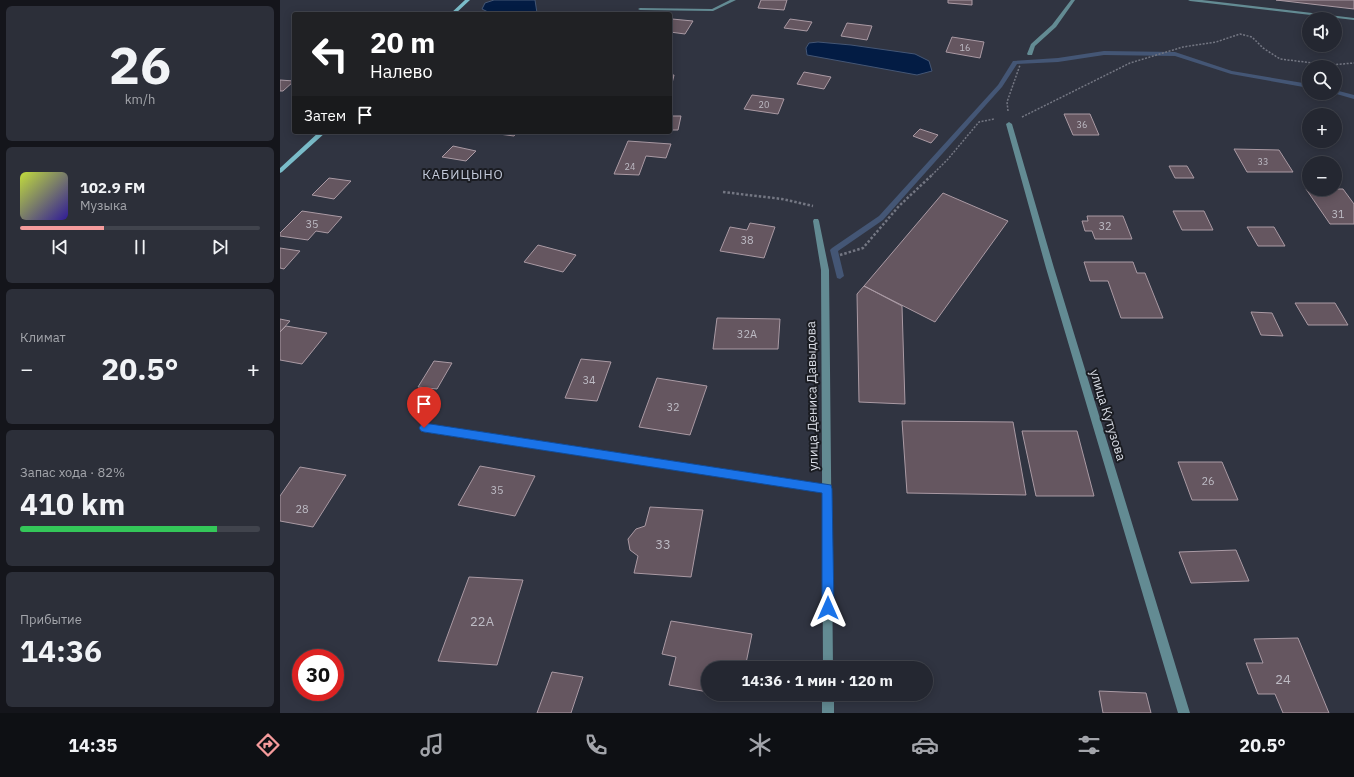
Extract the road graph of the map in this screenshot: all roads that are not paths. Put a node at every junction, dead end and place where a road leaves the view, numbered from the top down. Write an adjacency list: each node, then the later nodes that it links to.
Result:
1 (468, 0): 6 (street)
2 (734, 0): 5 (street)
3 (1073, 0): 8 (street)
4 (1190, 0): 7 (street)
5 (640, 9)
6 (454, 12)
7 (1354, 18)
8 (1030, 54)
9 (1009, 124): 18 (street, улица Кутузова)
10 (321, 134): 11 (street)
11 (280, 170)
12 (816, 221): 14 (street, улица Дениса Давыдова)
13 (424, 428): 14 (street)
14 (827, 489): 15 (street, улица Дениса Давыдова)
15 (828, 661)
16 (828, 701): 17 (street)
17 (828, 713)
18 (1184, 713)

